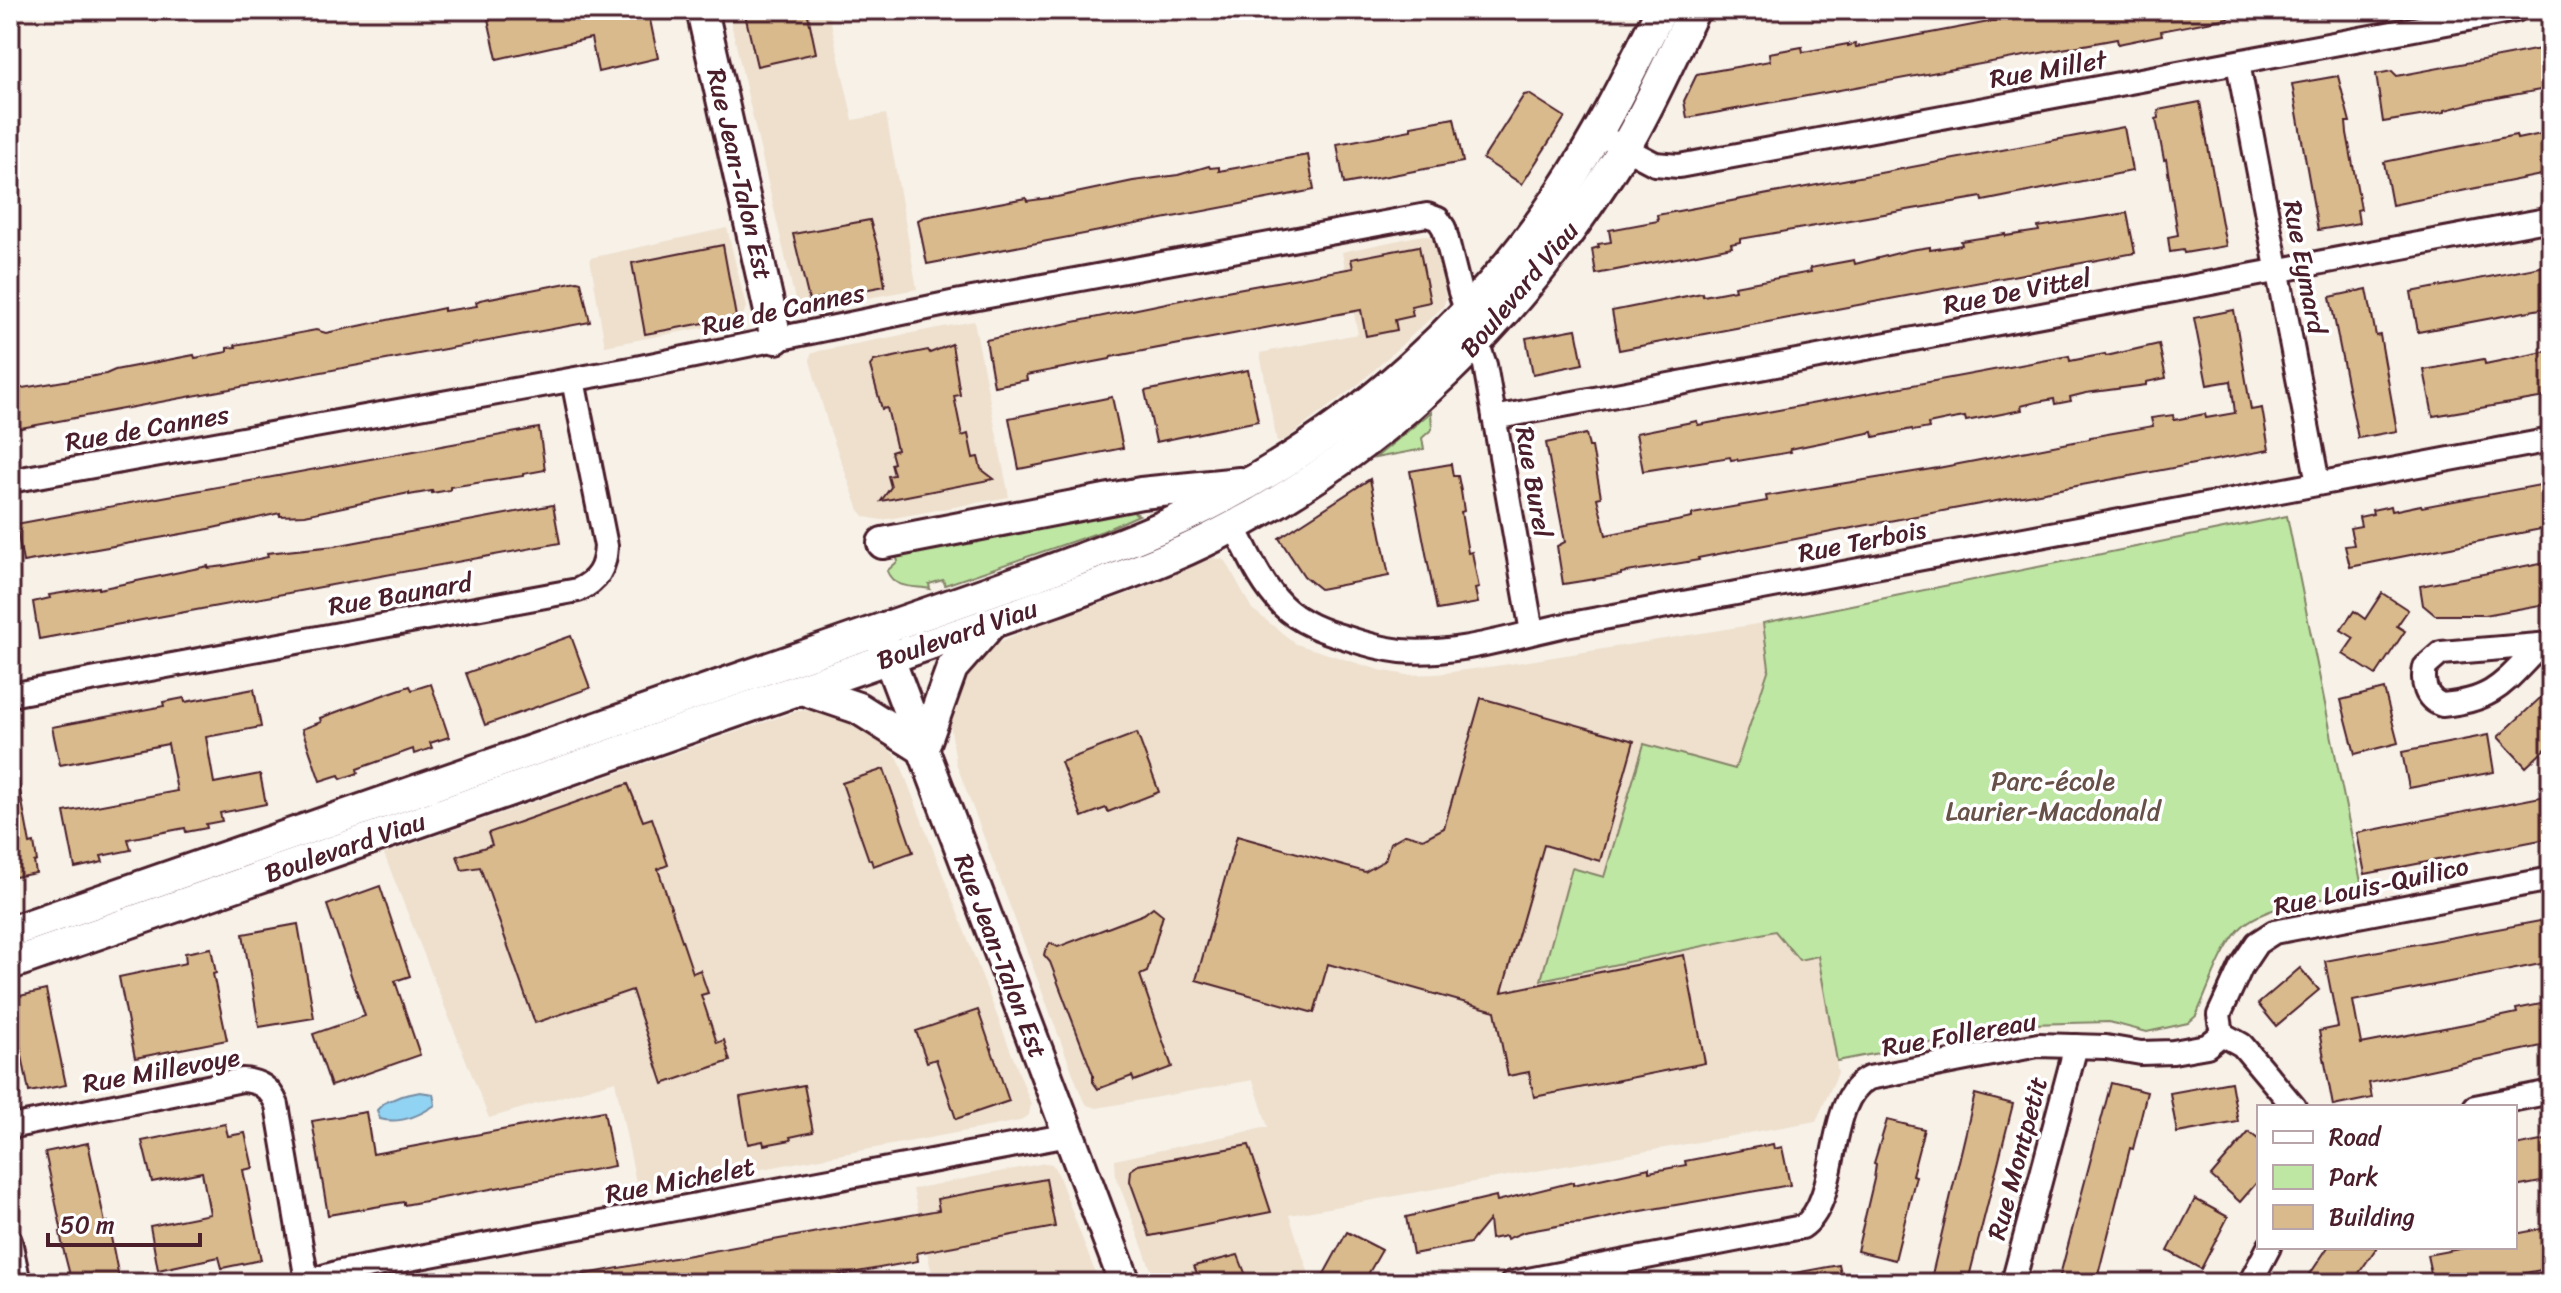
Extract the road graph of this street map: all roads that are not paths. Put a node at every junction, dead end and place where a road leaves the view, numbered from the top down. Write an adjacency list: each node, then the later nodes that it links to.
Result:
1 (702, 10): 11 (main road, Rue Jean-Talon Est)
2 (1661, 10): 6 (main road, Boulevard Viau)
3 (1694, 10): 7 (main road, Boulevard Viau)
4 (2516, 10): 5 (street, Rue Millet)
5 (2238, 63): 7 (street, Rue Millet); 9 (street, Rue Eymard)
6 (1597, 133): 7 (street, Rue Millet); 10 (main road, Boulevard Viau)
7 (1624, 148): 12 (main road, Boulevard Viau)
8 (2551, 219): 9 (street, Rue De Vittel)
9 (2277, 271): 14 (street, Rue De Vittel); 18 (street, Rue Eymard)
10 (1466, 310): 11 (street, Rue de Cannes); 12 (street, Rue de Cannes); 17 (main road, Boulevard Viau)
11 (776, 338): 13 (street, Rue de Cannes)
12 (1477, 343): 14 (street, Rue Burel); 20 (main road, Boulevard Viau)
13 (573, 380): 16 (street, Rue de Cannes); 29 (street, Rue Baunard)
14 (1494, 418): 25 (street, Rue Burel)
15 (2551, 440): 18 (street, Rue Terbois)
16 (10, 481)
17 (1250, 482): 19 (main road, Boulevard Viau); 21 (main road, Boulevard Viau)
18 (2318, 483): 25 (street, Rue Terbois)
19 (1141, 493): 21 (main road); 22 (main road, Boulevard Viau)
20 (1234, 526): 23 (main road, Boulevard Viau); 25 (street, Rue Terbois)
21 (1145, 534): 24 (main road, Boulevard Viau)
22 (883, 543)
23 (993, 621): 27 (main road, Boulevard Viau); 30 (main road)
24 (878, 630): 27 (main road, Rue Jean-Talon Est); 32 (main road, Boulevard Viau)
25 (1532, 632)
26 (2545, 645): 26 (street)
27 (889, 659): 28 (main road, Boulevard Viau); 30 (main road, Rue Jean-Talon Est)
28 (802, 689): 30 (main road); 33 (main road, Boulevard Viau)
29 (10, 695)
30 (923, 749): 40 (main road, Rue Jean-Talon Est)
31 (2551, 879): 34 (street, Rue Louis-Quilico)
32 (10, 932)
33 (10, 964)
34 (2222, 1034): 35 (street, Rue Follereau); 37 (street)
35 (2076, 1046): 46 (street, Rue Follereau); 47 (street, Rue Montpetit)
36 (2551, 1092): 38 (street)
37 (2292, 1105)
38 (2485, 1105)
39 (10, 1127): 43 (street, Rue Millevoye)
40 (1069, 1135): 43 (street, Rue Michelet); 45 (main road, Rue Jean-Talon Est)
41 (10, 1241): 44 (street)
42 (2268, 1249): 48 (street)
43 (304, 1282)
44 (19, 1283)
45 (1125, 1283)
46 (1512, 1283)
47 (2013, 1283)
48 (2250, 1283)

